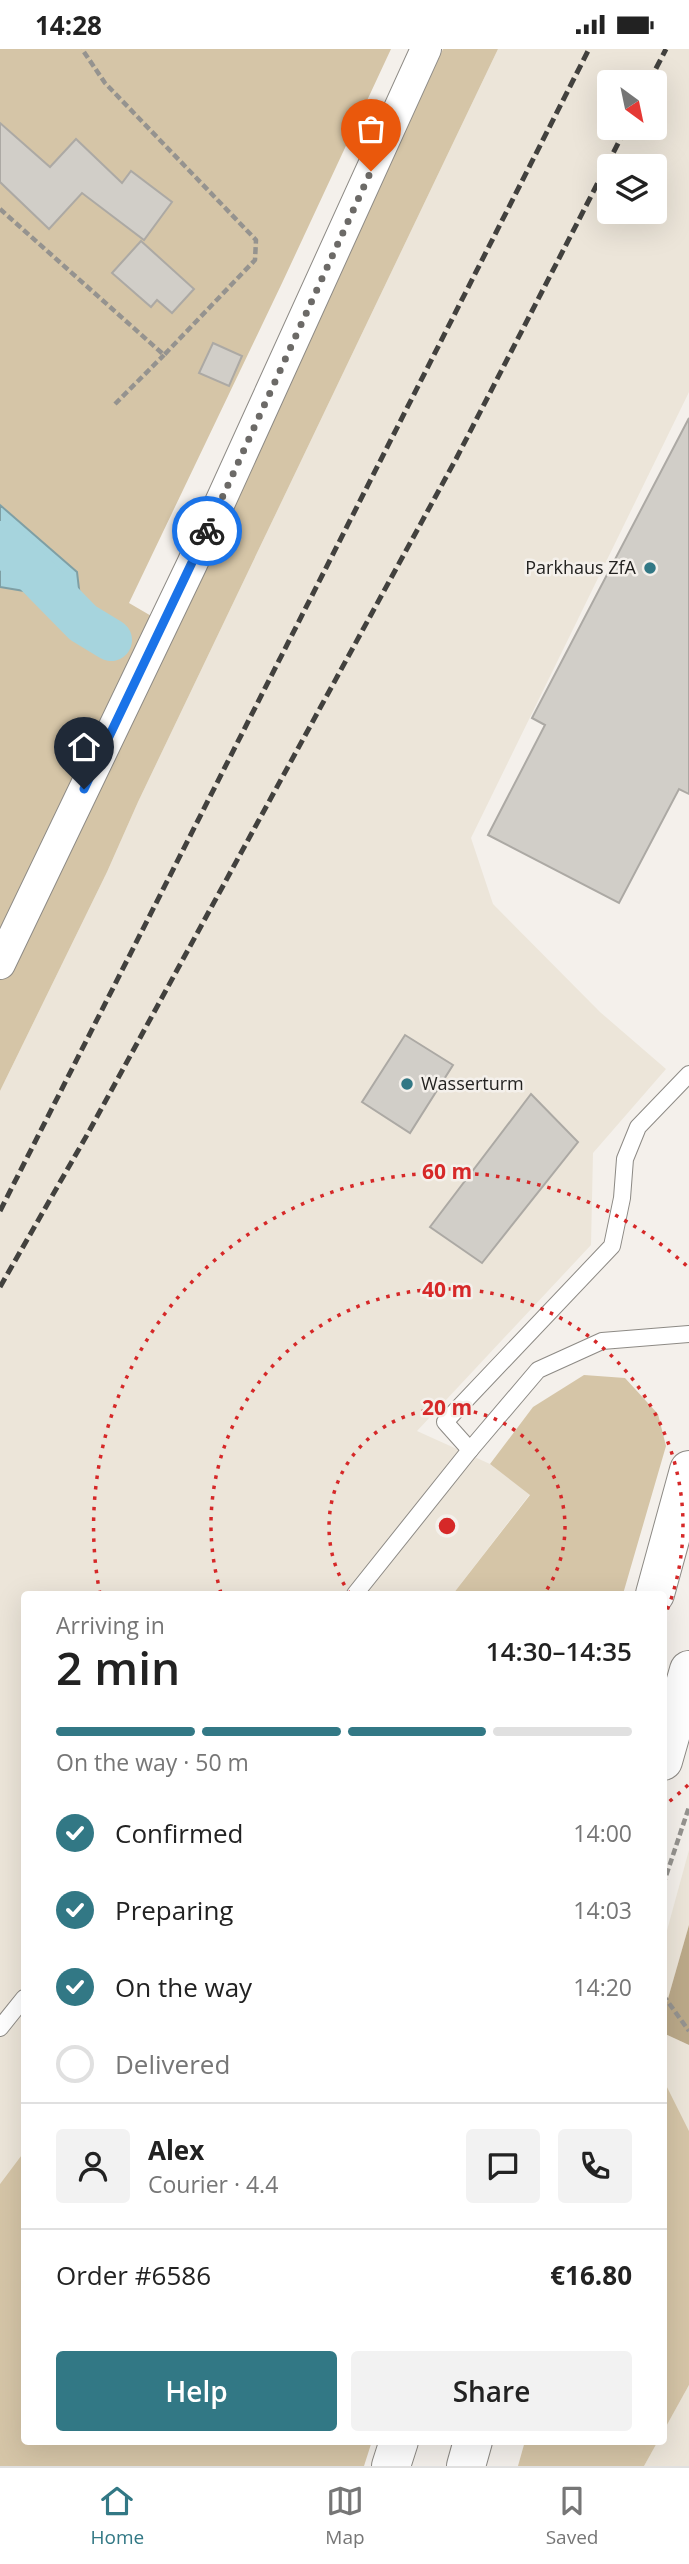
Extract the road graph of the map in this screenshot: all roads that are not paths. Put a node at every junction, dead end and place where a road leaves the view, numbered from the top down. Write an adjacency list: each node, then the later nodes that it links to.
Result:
1 (426, 49): 2 (street)
2 (0, 964)
3 (689, 1074): 5 (lane)
4 (689, 1333): 5 (lane)
5 (470, 1450): 7 (lane)
6 (689, 1470): 8 (main road)
7 (357, 1591)
8 (656, 1591)
9 (689, 1670): 10 (main road)
10 (667, 1747)
11 (21, 2002): 12 (lane)
12 (0, 2028)
13 (398, 2445): 15 (main road)
14 (472, 2445): 16 (main road)
15 (391, 2466)
16 (466, 2466)

